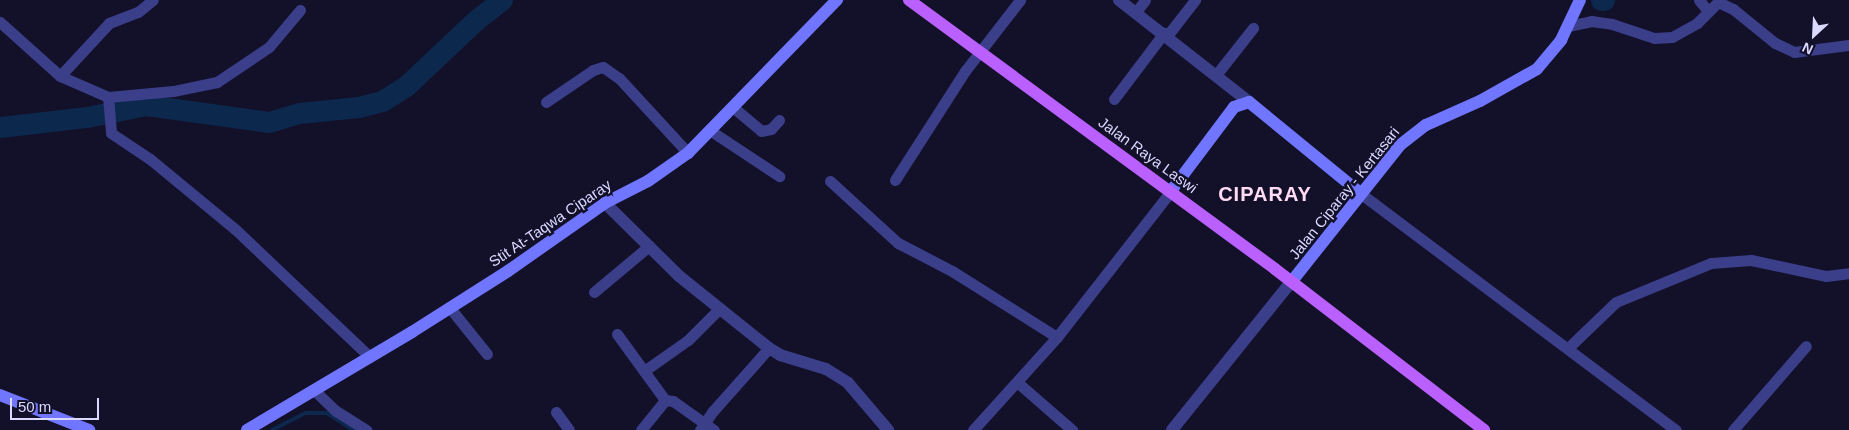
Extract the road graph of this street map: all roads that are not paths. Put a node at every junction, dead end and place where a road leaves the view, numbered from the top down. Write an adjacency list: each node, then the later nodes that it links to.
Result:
1 (153, 0): 21 (street)
2 (837, 0): 26 (main road, Stit At-Taqwa Ciparay)
3 (910, 0): 19 (main road, Jalan Raya Laswi)
4 (1020, 0): 19 (street)
5 (1119, 0): 13 (street)
6 (1145, 0): 13 (street)
7 (1195, 0): 17 (street)
8 (1580, 0): 15 (main road, Jalan Ciparay - Kertasari)
9 (1699, 0): 12 (street)
10 (1718, 1): 12 (street); 18 (street)
11 (300, 10): 22 (street)
12 (1708, 11): 15 (street)
13 (1136, 12): 17 (street)
14 (0, 22): 21 (street)
15 (1570, 22): 34 (main road, Jalan Ciparay - Kertasari)
16 (1253, 28): 20 (street)
17 (1166, 35): 20 (street); 23 (street)
18 (1849, 45)
19 (980, 53): 31 (street); 33 (main road, Jalan Raya Laswi)
20 (1216, 75): 25 (street)
21 (60, 76): 22 (street)
22 (108, 98): 48 (street)
23 (1114, 99)
24 (546, 102): 29 (street)
25 (1249, 102): 33 (main road); 34 (main road)
26 (734, 108): 27 (street); 28 (main road, Stit At-Taqwa Ciparay)
27 (779, 120)
28 (711, 131): 29 (main road, Stit At-Taqwa Ciparay); 30 (street)
29 (688, 153): 35 (main road, Stit At-Taqwa Ciparay)
30 (779, 176)
31 (895, 180)
32 (830, 181): 43 (street)
33 (1171, 191): 38 (main road, Jalan Raya Laswi); 43 (street)
34 (1360, 193): 38 (main road, Jalan Ciparay - Kertasari); 46 (street)
35 (605, 203): 36 (street); 40 (main road, Stit At-Taqwa Ciparay)
36 (649, 246): 39 (street); 41 (street)
37 (1849, 273): 46 (street)
38 (1292, 282): 64 (street); 65 (main road, Jalan Raya Laswi)
39 (594, 292)
40 (450, 308): 47 (street); 48 (main road, Stit At-Taqwa Ciparay)
41 (720, 308): 45 (street); 49 (street)
42 (617, 334): 49 (street)
43 (1057, 338): 50 (street)
44 (1806, 346): 67 (street)
45 (768, 348): 55 (street); 61 (street)
46 (1568, 348): 66 (street)
47 (487, 354)
48 (370, 357): 51 (main road, Stit At-Taqwa Ciparay)
49 (644, 370): 53 (street)
50 (1018, 383): 62 (street); 63 (street)
51 (314, 390): 57 (main road, Stit At-Taqwa Ciparay); 58 (street)
52 (0, 395): 56 (main road)
53 (665, 400): 55 (street); 60 (street)
54 (556, 412): 59 (street)
55 (706, 428)
56 (89, 430)
57 (247, 430)
58 (366, 430)
59 (569, 430)
60 (640, 430)
61 (888, 430)
62 (973, 430)
63 (1072, 430)
64 (1172, 430)
65 (1484, 430)
66 (1676, 430)
67 (1733, 430)

